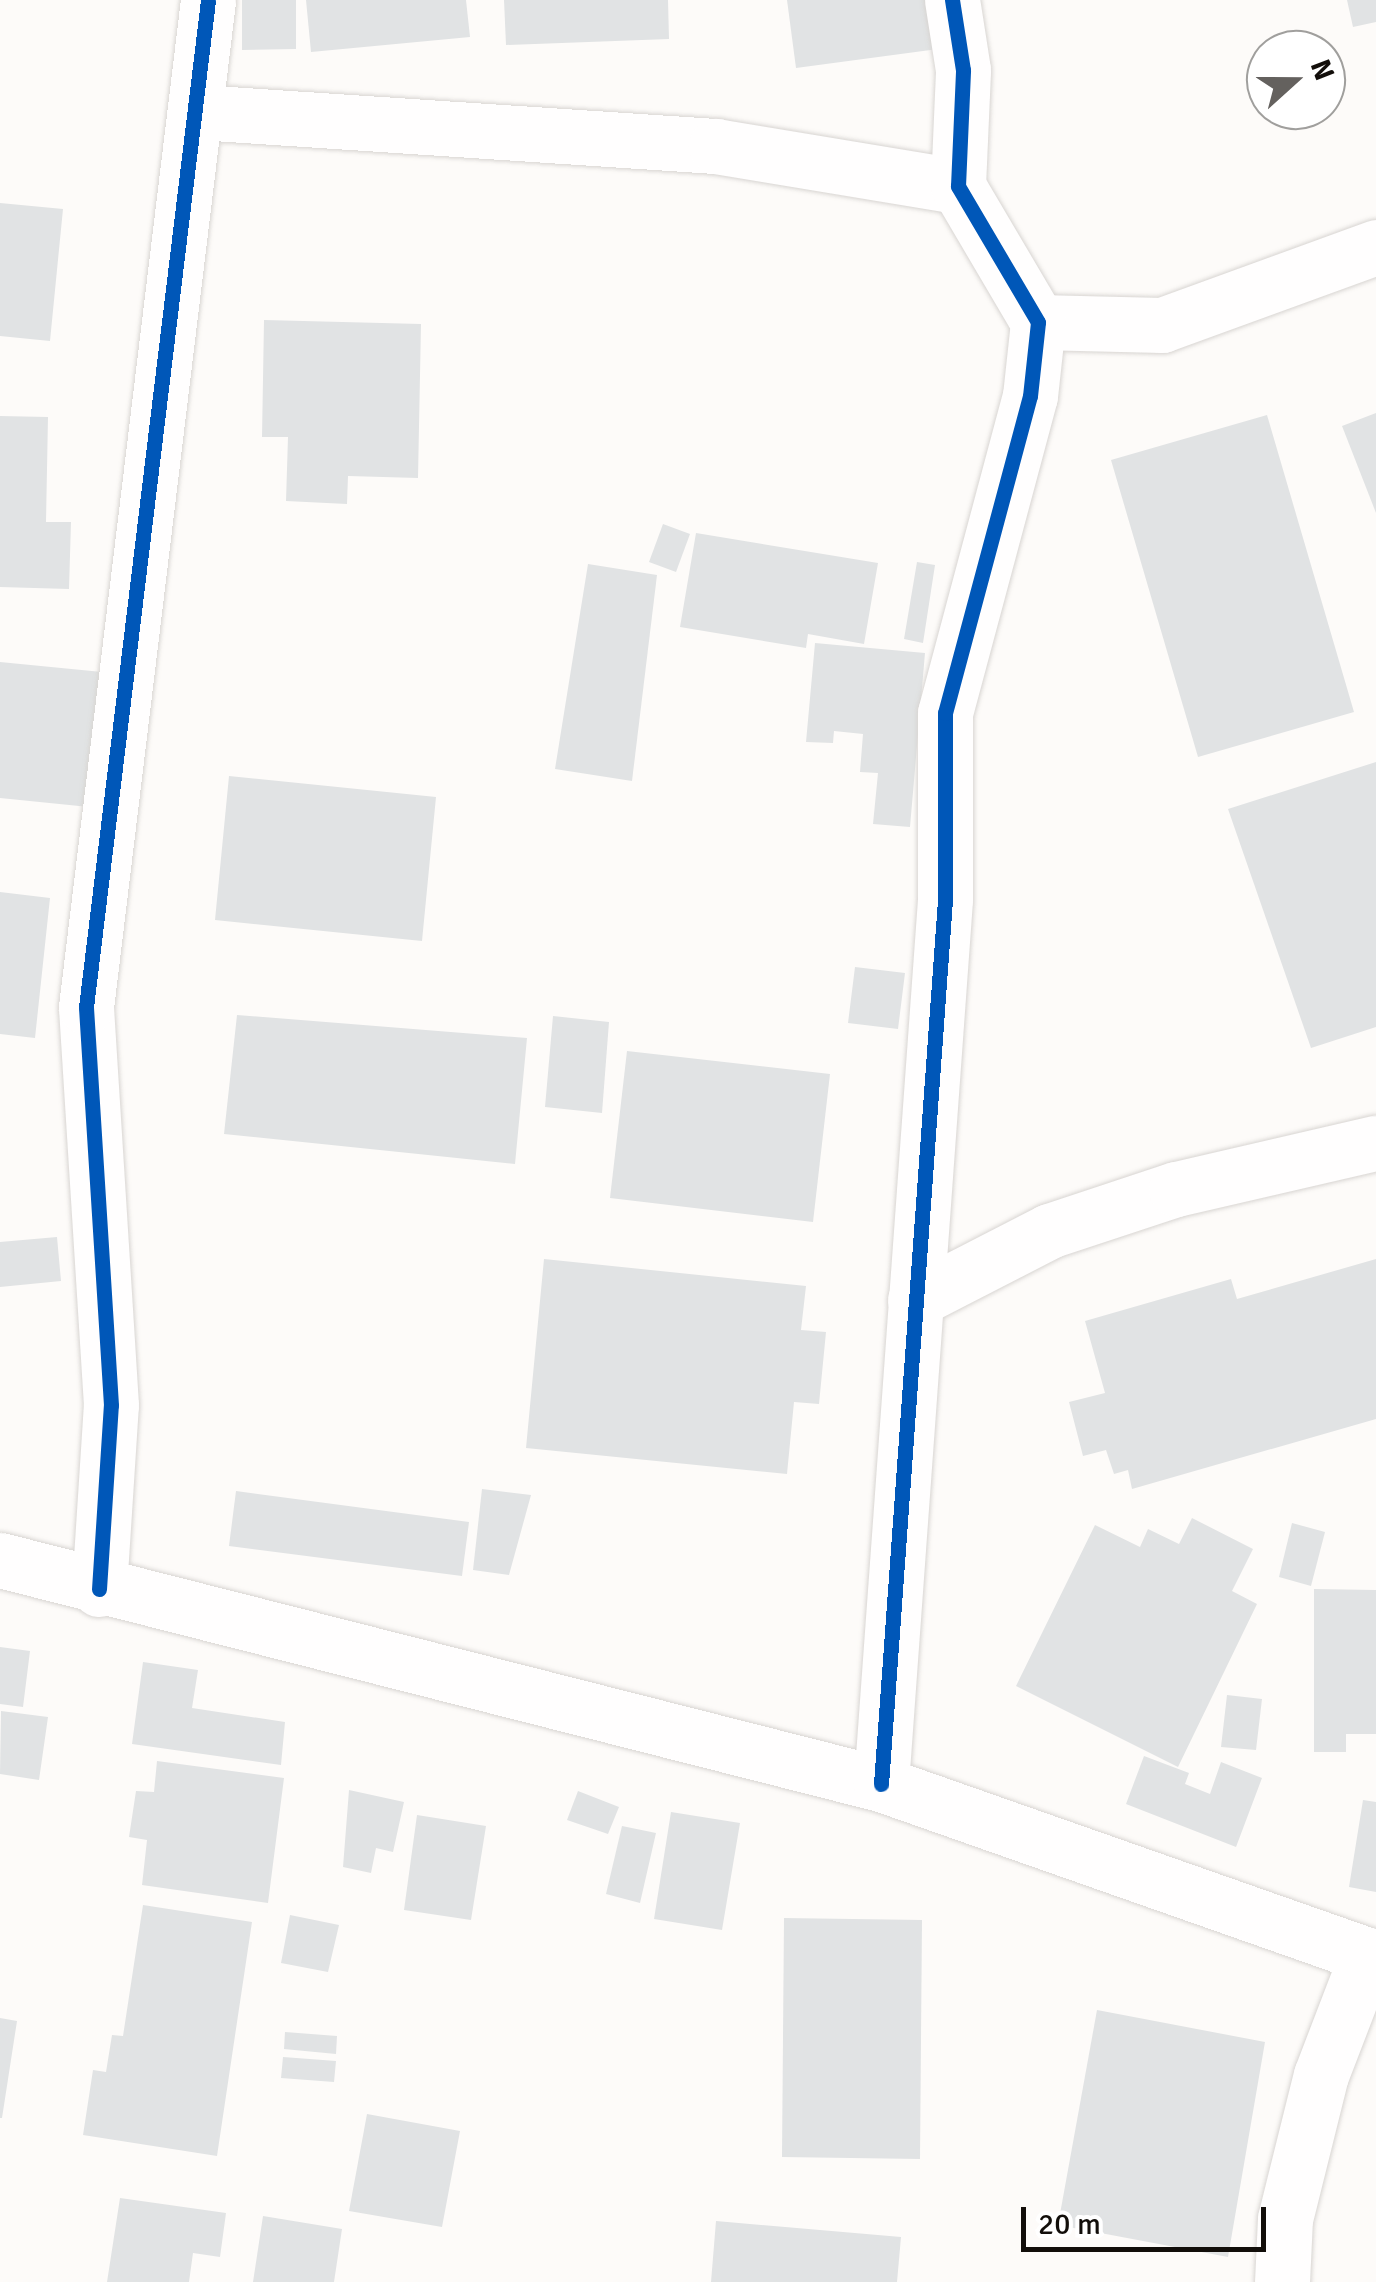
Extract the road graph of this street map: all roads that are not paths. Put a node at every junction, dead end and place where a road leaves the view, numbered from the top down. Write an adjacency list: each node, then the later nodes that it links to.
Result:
1 (208, 0): 3 (street)
2 (952, 0): 4 (street)
3 (198, 112): 4 (street); 10 (street)
4 (958, 186): 6 (street)
5 (1376, 247): 6 (street)
6 (1038, 322): 8 (street)
7 (1376, 1143): 8 (street)
8 (915, 1300): 11 (street)
9 (0, 1560): 10 (street)
10 (98, 1589): 11 (street)
11 (882, 1784): 12 (street)
12 (1372, 1957): 13 (street)
13 (1282, 2282)

